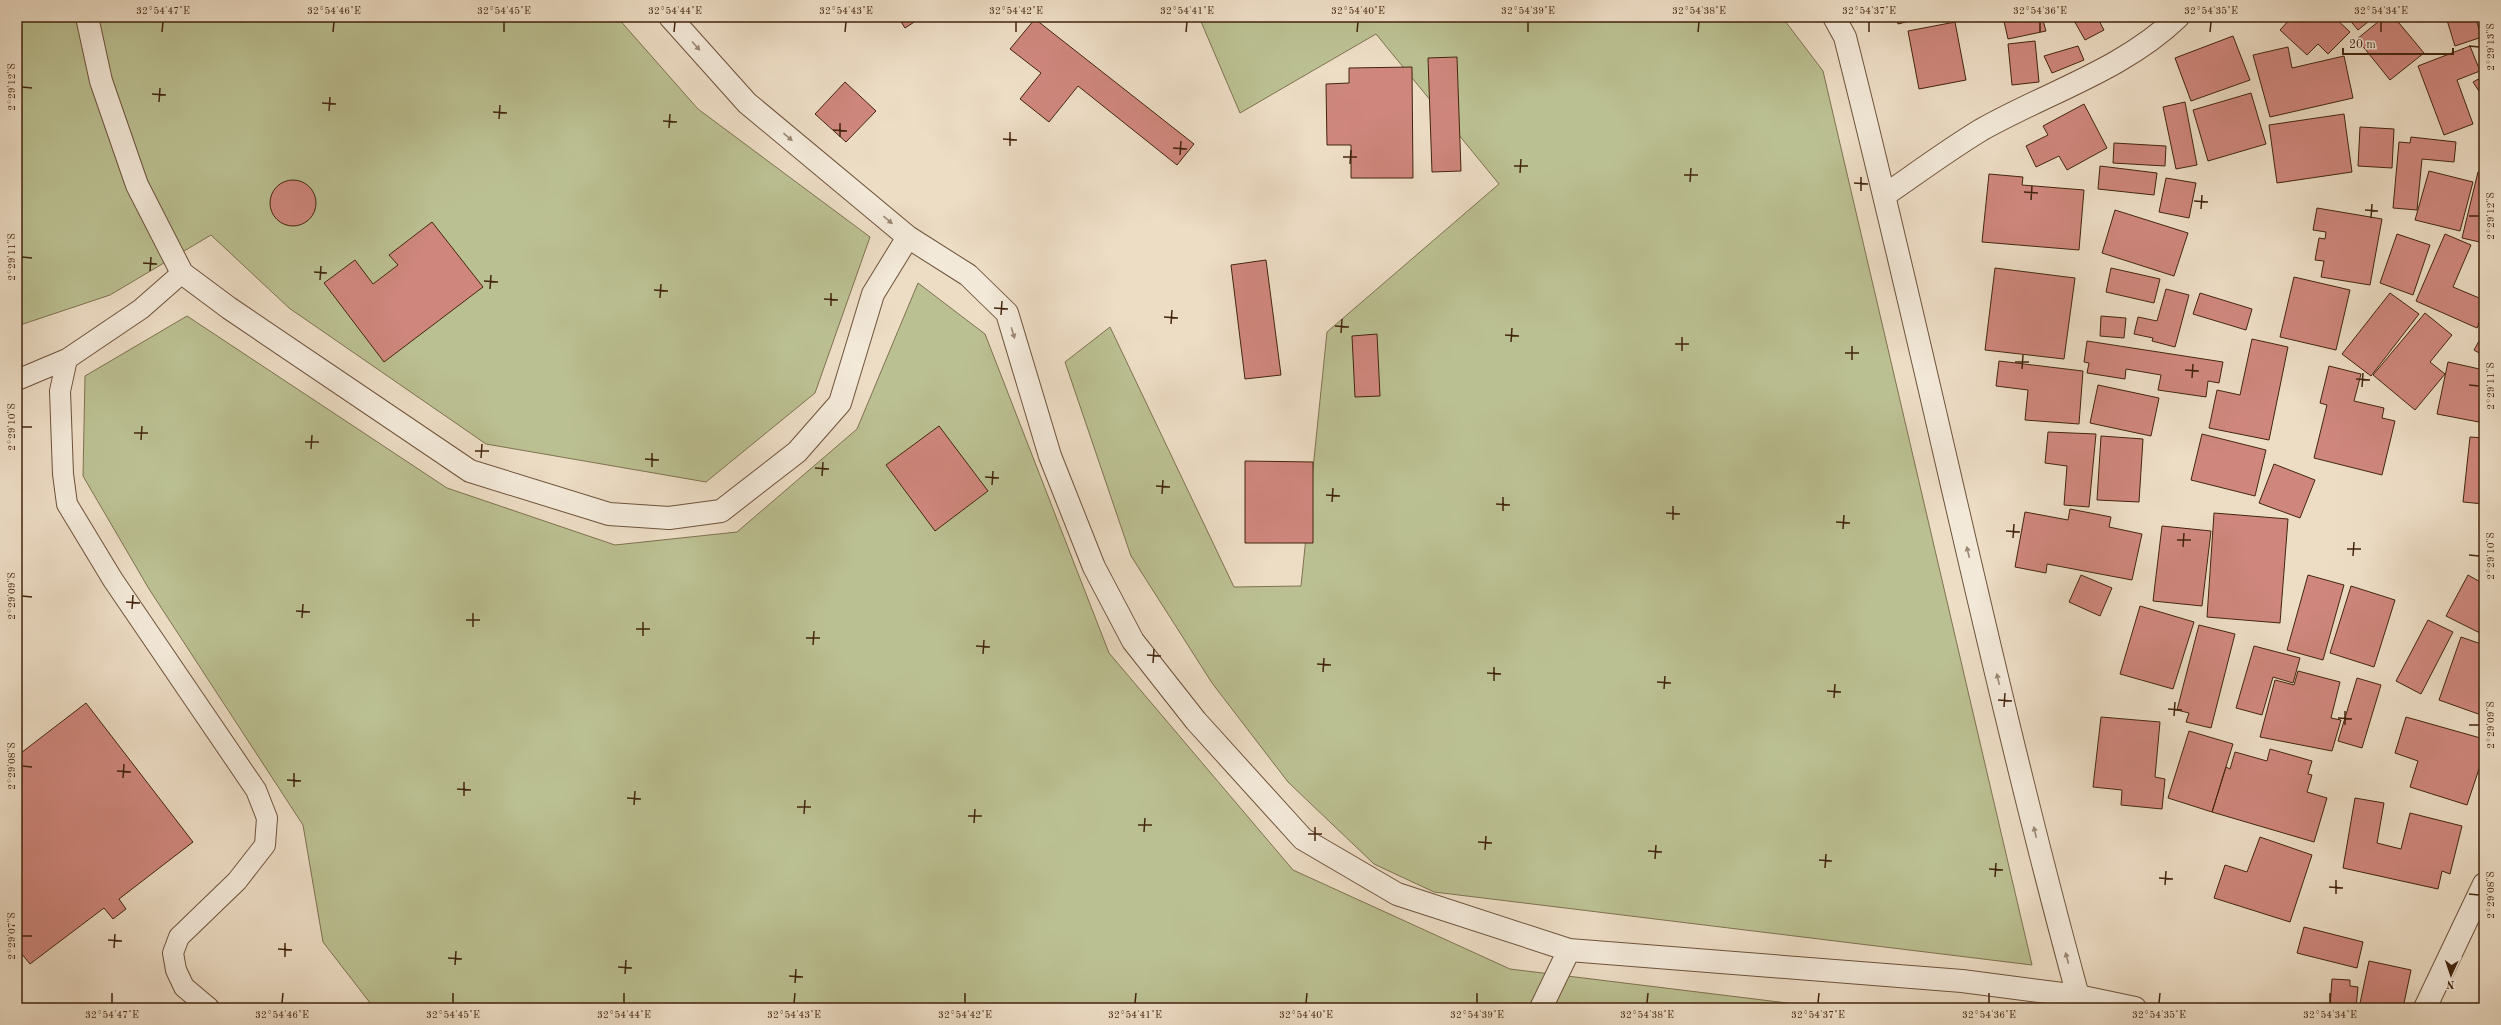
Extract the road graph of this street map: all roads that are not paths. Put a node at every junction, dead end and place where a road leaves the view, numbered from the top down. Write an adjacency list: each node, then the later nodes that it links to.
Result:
1 (87, 17): 7 (street)
2 (670, 17): 6 (street, one-way to 6)
3 (1834, 17): 5 (street)
4 (2178, 17): 5 (street)
5 (1885, 195): 12 (street, one-way to 5)
6 (908, 237): 7 (street); 11 (street, one-way to 11)
7 (182, 273): 8 (lane)
8 (67, 359): 9 (lane); 13 (lane)
9 (17, 380)
10 (2484, 884): 16 (street)
11 (1569, 950): 12 (street); 14 (street)
12 (2078, 996): 15 (street)
13 (209, 1008)
14 (1541, 1008)
15 (2135, 1008)
16 (2425, 1008)

